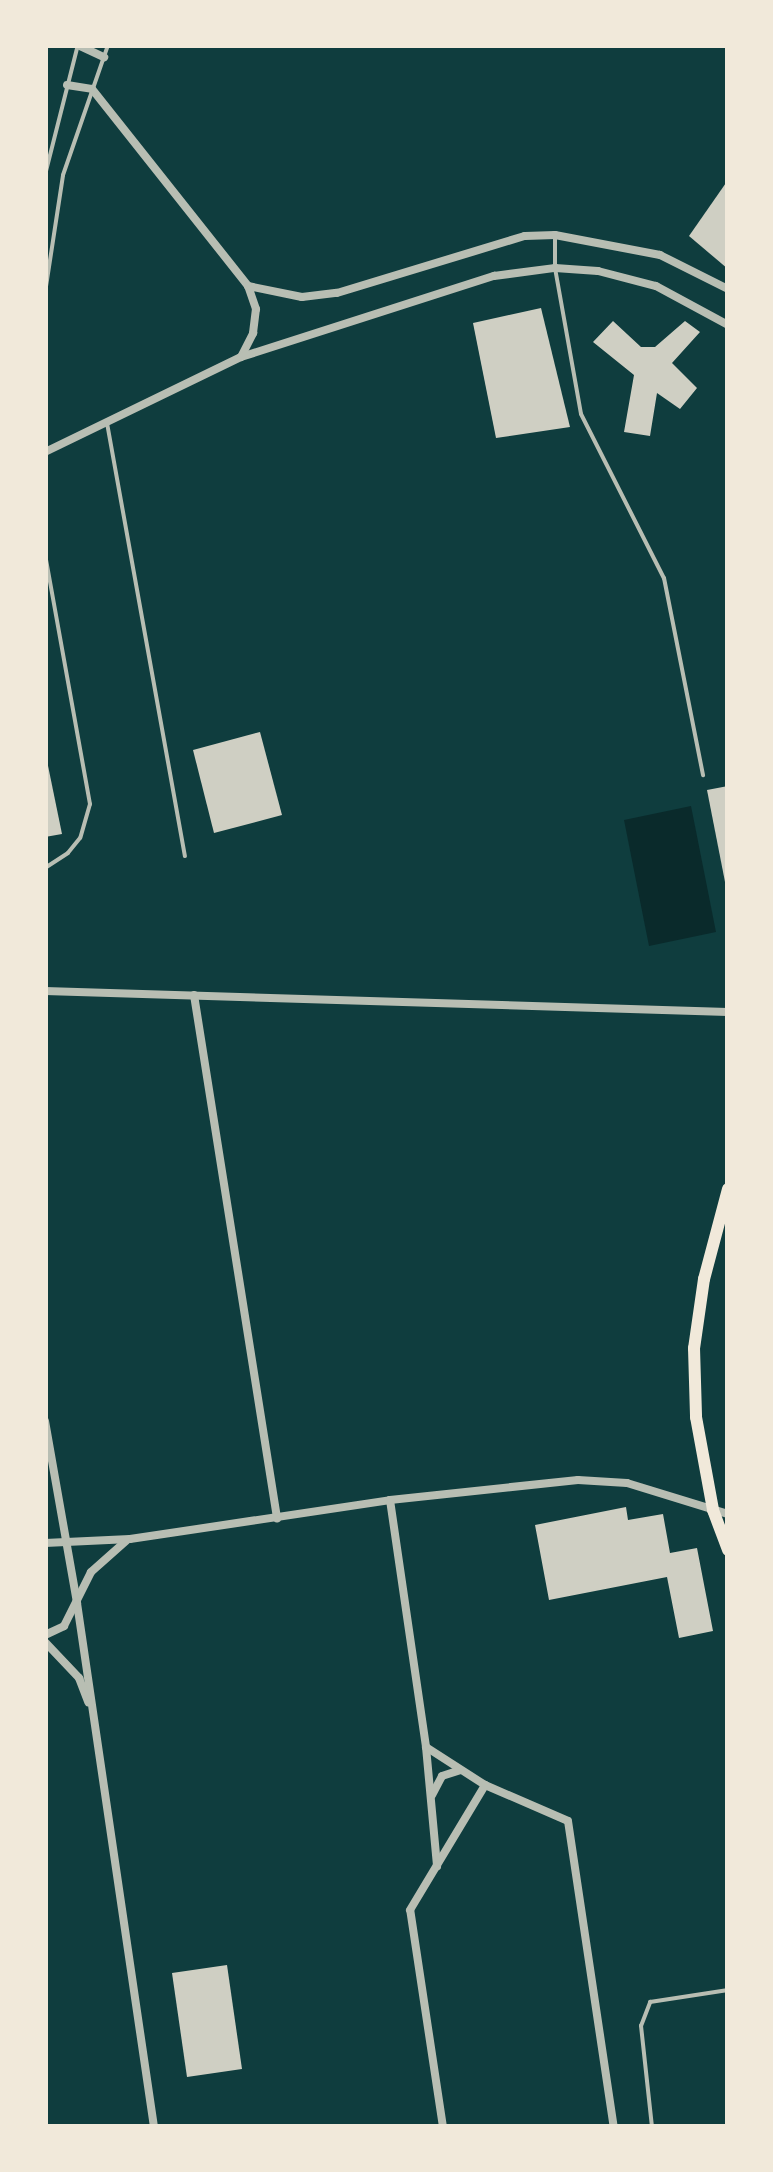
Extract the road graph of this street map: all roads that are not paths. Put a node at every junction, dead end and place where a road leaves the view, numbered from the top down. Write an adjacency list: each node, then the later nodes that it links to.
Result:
1 (78, 45): 3 (street); 4 (lane)
2 (108, 45): 3 (lane)
3 (104, 57): 5 (lane)
4 (67, 85): 5 (street); 6 (lane)
5 (92, 89): 9 (street); 11 (lane)
6 (45, 175)
7 (555, 235): 8 (lane); 9 (street); 10 (street)
8 (555, 268): 12 (street); 13 (street); 17 (lane)
9 (248, 286): 13 (street)
10 (728, 288)
11 (45, 294)
12 (728, 325)
13 (241, 357): 14 (street)
14 (107, 423): 15 (street); 18 (lane)
15 (45, 452)
16 (45, 554): 19 (lane)
17 (703, 775)
18 (185, 856)
19 (45, 868)
20 (45, 991): 21 (street)
21 (194, 996): 22 (street); 27 (street)
22 (728, 1012)
23 (728, 1189): 26 (main road)
24 (45, 1422): 30 (street)
25 (390, 1500): 26 (street); 27 (street); 35 (street)
26 (721, 1512): 31 (main road)
27 (277, 1518): 28 (street)
28 (130, 1539): 30 (street); 32 (street)
29 (45, 1543): 30 (street)
30 (65, 1545): 32 (street)
31 (728, 1550)
32 (77, 1604): 33 (street); 34 (street)
33 (45, 1639): 34 (street)
34 (94, 1716): 41 (street)
35 (426, 1747): 36 (street); 38 (street)
36 (460, 1770): 37 (street); 38 (street)
37 (485, 1785): 39 (street); 43 (street)
38 (431, 1796): 39 (street)
39 (436, 1866): 42 (street)
40 (728, 1990): 44 (lane)
41 (154, 2127)
42 (442, 2127)
43 (614, 2127)
44 (652, 2127)

